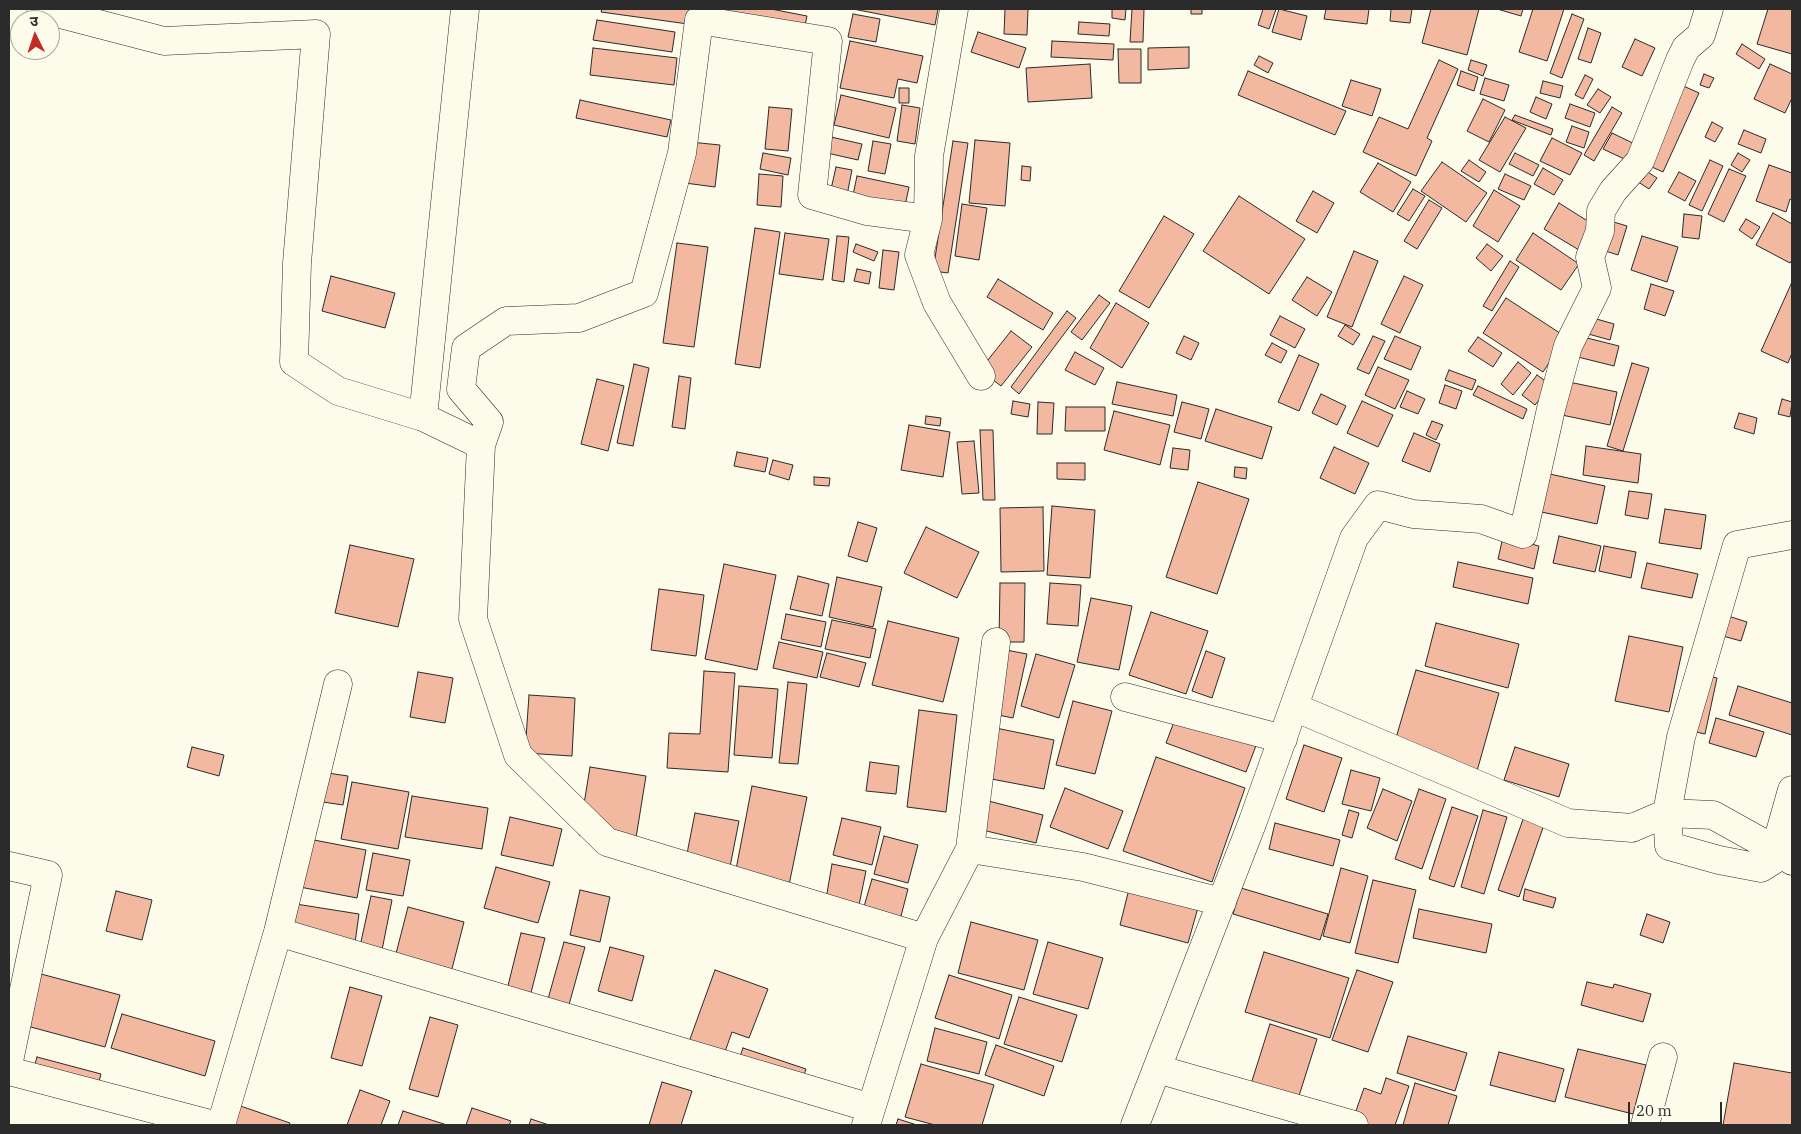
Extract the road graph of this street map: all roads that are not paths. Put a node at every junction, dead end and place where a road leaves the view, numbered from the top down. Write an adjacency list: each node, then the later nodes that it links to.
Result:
1 (41, 9): 7 (street)
2 (465, 9): 7 (street)
3 (954, 9): 5 (street)
4 (1710, 9): 13 (street)
5 (928, 219): 6 (street); 8 (street)
6 (981, 376)
7 (423, 417): 8 (street)
8 (481, 445): 22 (street)
9 (1792, 535): 16 (street)
10 (996, 642): 17 (street)
11 (338, 684): 21 (street)
12 (1125, 696): 14 (street)
13 (1294, 707): 14 (street); 16 (street)
14 (1283, 739): 20 (street)
15 (1792, 790): 18 (street)
16 (1667, 813): 18 (street); 18 (street)
17 (970, 850): 20 (street); 22 (street)
18 (1787, 858)
19 (9, 866): 24 (street)
20 (1222, 902): 25 (street)
21 (278, 932): 27 (street); 29 (street)
22 (924, 938): 27 (street)
23 (1663, 1057): 32 (street)
24 (9, 1061)
25 (1157, 1069): 30 (street); 31 (street)
26 (9, 1071): 28 (street)
27 (868, 1117)
28 (214, 1125)
29 (221, 1125)
30 (1135, 1125)
31 (1354, 1125)
32 (1645, 1125)

